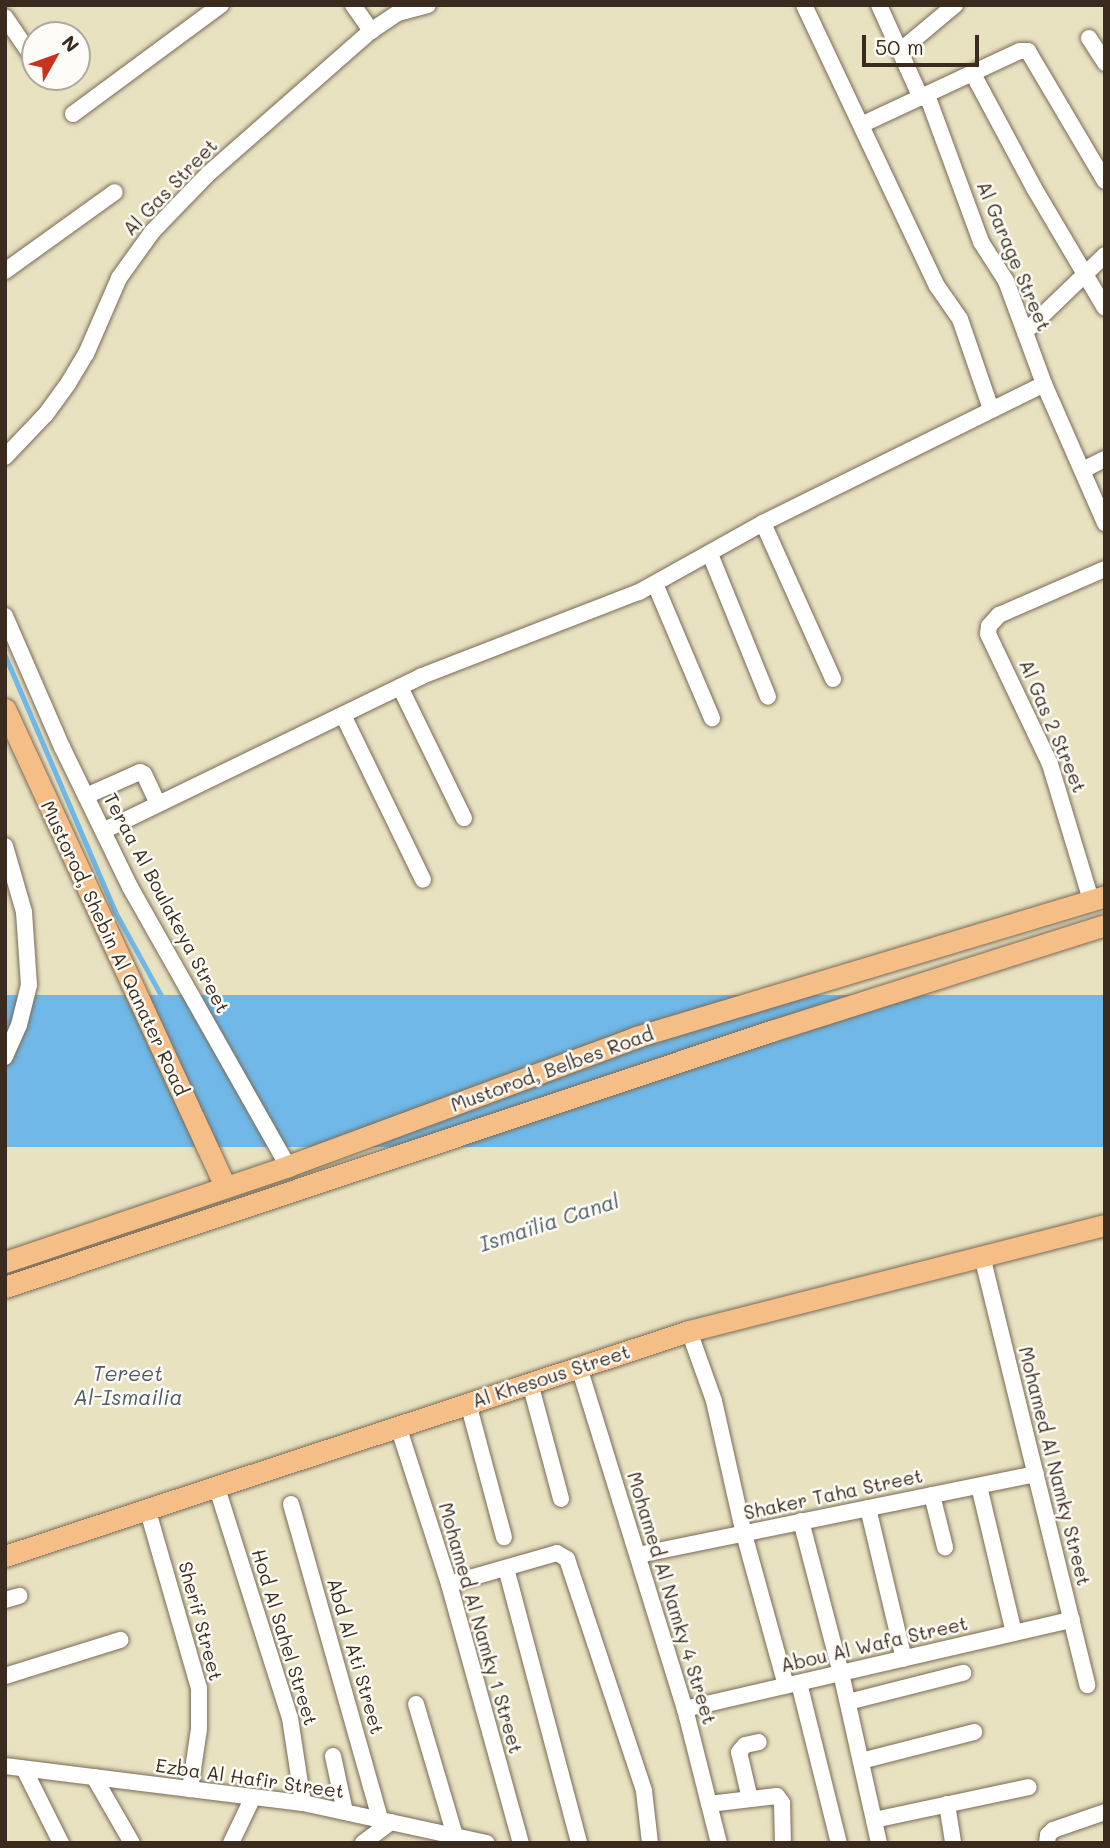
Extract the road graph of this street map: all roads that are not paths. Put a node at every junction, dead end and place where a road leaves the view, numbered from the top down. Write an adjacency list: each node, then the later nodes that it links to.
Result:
1 (221, 5): 15 (street)
2 (353, 5): 8 (street)
3 (804, 5): 16 (street)
4 (879, 5): 11 (street, Al Garage Street)
5 (956, 5): 11 (street)
6 (419, 6): 8 (street, Al Gas Street)
7 (5, 17): 10 (street)
8 (371, 31): 26 (street, Al Gas Street)
9 (1088, 38): 12 (street)
10 (21, 40)
11 (900, 51): 14 (street, Al Garage Street)
12 (1105, 63)
13 (973, 74): 14 (street); 17 (street); 21 (street)
14 (924, 97): 16 (street); 23 (street, Al Garage Street)
15 (73, 114)
16 (861, 125): 25 (street)
17 (1105, 181)
18 (116, 192): 20 (street)
19 (1105, 255): 21 (street)
20 (5, 271)
21 (1085, 274): 22 (street); 23 (street)
22 (1105, 308)
23 (1025, 332): 24 (street, Al Garage Street)
24 (1044, 384): 25 (street); 28 (street, Al Garage Street)
25 (990, 409): 29 (street)
26 (5, 457)
27 (1105, 459): 28 (street)
28 (1083, 470): 30 (street, Al Garage Street)
29 (763, 523): 31 (street); 35 (street)
30 (1105, 523)
31 (710, 554): 33 (street); 37 (street)
32 (1105, 569): 47 (street, Al Gas 2 Street)
33 (654, 584): 36 (street); 40 (street)
34 (5, 616): 41 (street, Teraa Al Boulakeya Street)
35 (833, 679)
36 (400, 687): 39 (street); 43 (street)
37 (768, 697)
38 (5, 709): 51 (main road, Mustorod, Shebin Al Qanater Road)
39 (342, 715): 42 (street); 46 (street)
40 (712, 718)
41 (86, 796): 42 (street); 44 (street, Teraa Al Boulakeya Street)
42 (158, 804): 44 (street)
43 (464, 817)
44 (103, 831): 50 (street, Teraa Al Boulakeya Street)
45 (5, 846): 49 (street)
46 (423, 880)
47 (1098, 898): 50 (main road, Mustorod, Belbes Road)
48 (1105, 925): 55 (main road, Mustorod, Belbes Road)
49 (5, 1057)
50 (288, 1166): 51 (main road, Mustorod, Belbes Road)
51 (225, 1186): 54 (main road, Mustorod, Belbes Road)
52 (1105, 1225): 53 (main road, Al Khesous Street)
53 (982, 1256): 56 (main road, Al Khesous Street); 61 (street, Mohamed Al Namky Street)
54 (5, 1262)
55 (5, 1287)
56 (690, 1331): 57 (main road, Al Khesous Street); 70 (street)
57 (579, 1367): 58 (main road, Al Khesous Street); 73 (street, Mohamed Al Namky 4 Street)
58 (530, 1383): 59 (main road, Al Khesous Street); 65 (street)
59 (468, 1403): 60 (main road, Al Khesous Street); 71 (street)
60 (398, 1426): 62 (main road, Al Khesous Street); 76 (street, Mohamed Al Namky 1 Street)
61 (1036, 1474): 63 (street, Shaker Taha Street); 77 (street, Mohamed Al Namky Street)
62 (216, 1485): 67 (main road, Al Khesous Street); 100 (street, Hod Al Sahel Street)
63 (979, 1486): 64 (street, Shaker Taha Street); 78 (street)
64 (932, 1495): 68 (street, Shaker Taha Street); 72 (street)
65 (561, 1499)
66 (291, 1504): 106 (street, Abd Al Ati Street)
67 (148, 1508): 74 (main road, Al Khesous Street); 97 (street, Sherif Street)
68 (868, 1508): 69 (street, Shaker Taha Street); 80 (street)
69 (801, 1521): 70 (street, Shaker Taha Street); 81 (street)
70 (744, 1534): 73 (street, Shaker Taha Street); 84 (street)
71 (504, 1536)
72 (945, 1547)
73 (638, 1555): 88 (street, Mohamed Al Namky 4 Street)
74 (5, 1556)
75 (506, 1568): 76 (street); 114 (street); 115 (street)
76 (449, 1584): 113 (street, Mohamed Al Namky 1 Street)
77 (1072, 1620): 78 (street, Abou Al Wafa Street); 85 (street, Mohamed Al Namky Street)
78 (1014, 1633): 80 (street, Abou Al Wafa Street)
79 (120, 1640): 83 (street)
80 (904, 1659): 81 (street, Abou Al Wafa Street)
81 (841, 1673): 84 (street, Abou Al Wafa Street); 86 (street)
82 (963, 1673): 86 (street)
83 (5, 1676)
84 (792, 1684): 88 (street, Abou Al Wafa Street); 118 (street)
85 (1087, 1685)
86 (848, 1702): 92 (street)
87 (416, 1703): 107 (street)
88 (685, 1709): 101 (street, Mohamed Al Namky 4 Street)
89 (974, 1732): 92 (street)
90 (759, 1742): 99 (street)
91 (333, 1756): 103 (street)
92 (861, 1761): 105 (street)
93 (5, 1766): 94 (street, Ezba Al Hafir Street)
94 (24, 1769): 95 (street, Ezba Al Hafir Street); 108 (street)
95 (94, 1777): 97 (street, Ezba Al Hafir Street); 109 (street)
96 (1028, 1787): 102 (street)
97 (190, 1789): 98 (street, Ezba Al Hafir Street)
98 (253, 1797): 100 (street, Ezba Al Hafir Street); 110 (street)
99 (750, 1799): 101 (street); 117 (street)
100 (303, 1803): 103 (street, Ezba Al Hafir Street)
101 (709, 1804): 116 (street, Mohamed Al Namky 4 Street)
102 (947, 1804): 105 (street); 120 (street)
103 (345, 1812): 106 (street, Ezba Al Hafir Street)
104 (1105, 1812): 121 (street)
105 (874, 1820): 119 (street)
106 (385, 1821): 107 (street, Ezba Al Hafir Street); 111 (street)
107 (462, 1839): 112 (street, Ezba Al Hafir Street)
108 (61, 1843)
109 (132, 1843)
110 (231, 1843)
111 (363, 1843)
112 (487, 1843)
113 (521, 1843)
114 (579, 1843)
115 (650, 1843)
116 (719, 1843)
117 (783, 1843)
118 (839, 1843)
119 (879, 1843)
120 (953, 1843)
121 (1047, 1843)

